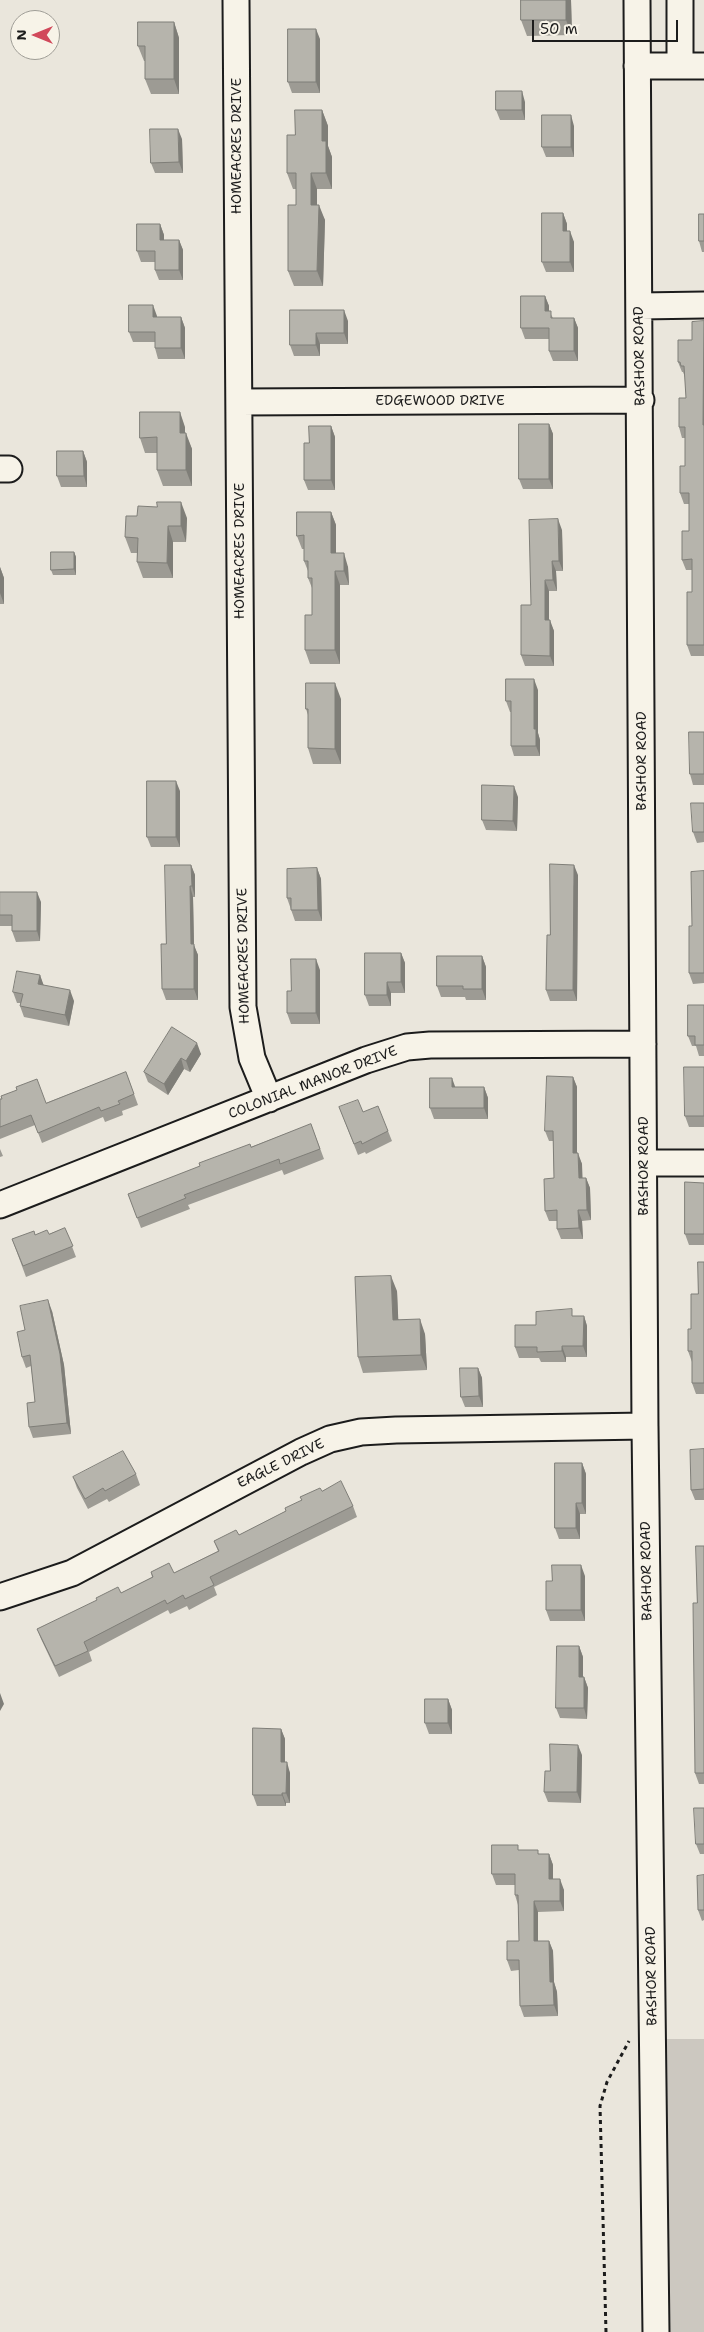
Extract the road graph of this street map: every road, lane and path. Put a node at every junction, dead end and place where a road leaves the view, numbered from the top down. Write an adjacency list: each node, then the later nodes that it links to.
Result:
1 (236, 0): 9 (street, HOMEACRES DRIVE)
2 (637, 0): 4 (street, BASHOR ROAD)
3 (680, 0): 5 (street)
4 (637, 66): 5 (street); 7 (street, BASHOR ROAD)
5 (692, 66)
6 (704, 305): 7 (street)
7 (640, 306): 8 (street, BASHOR ROAD)
8 (641, 400): 9 (street, EDGEWOOD DRIVE); 10 (street, BASHOR ROAD)
9 (239, 402): 11 (street, HOMEACRES DRIVE)
10 (643, 1044): 11 (street, COLONIAL MANOR DRIVE); 13 (street, BASHOR ROAD)
11 (269, 1099): 14 (street, COLONIAL MANOR DRIVE)
12 (704, 1162): 13 (street)
13 (644, 1163): 15 (street, BASHOR ROAD)
14 (0, 1205)
15 (646, 1426): 16 (street, EAGLE DRIVE); 19 (street, BASHOR ROAD)
16 (0, 1597)
17 (631, 2037): 18 (path)
18 (606, 2332)
19 (656, 2332)

